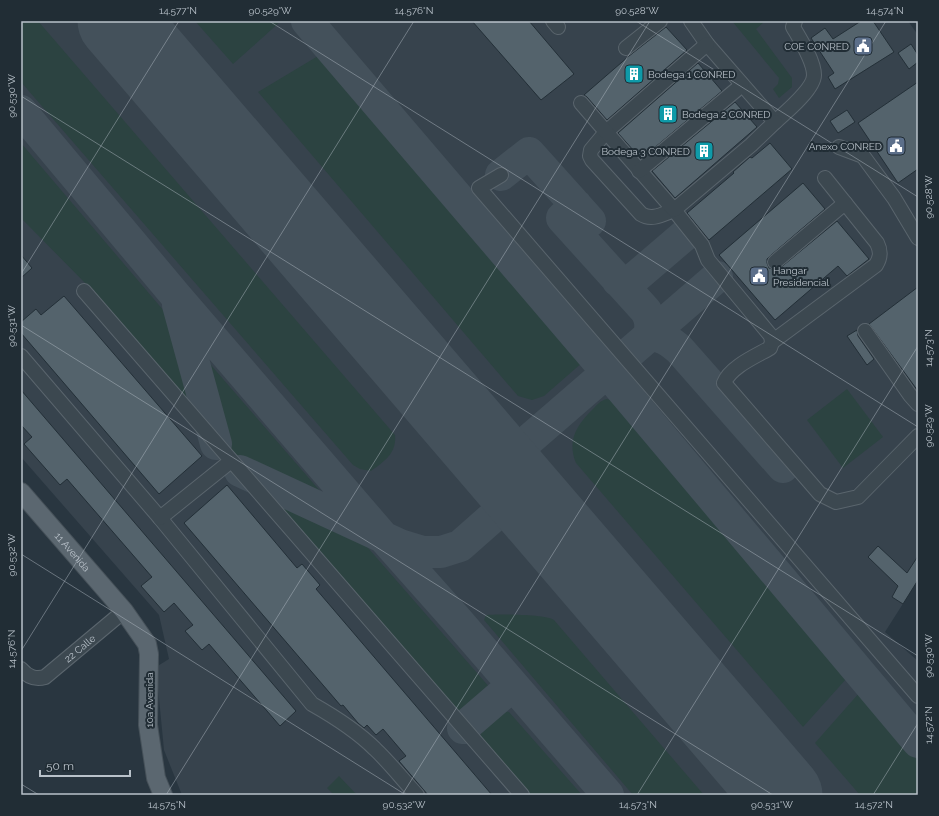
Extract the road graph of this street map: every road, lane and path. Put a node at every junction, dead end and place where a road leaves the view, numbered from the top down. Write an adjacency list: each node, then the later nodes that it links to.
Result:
1 (660, 21): 5 (street)
2 (690, 21): 4 (street)
3 (793, 22): 8 (street)
4 (707, 44): 6 (street); 9 (street)
5 (626, 48)
6 (742, 85): 8 (street); 11 (street)
7 (581, 103): 9 (street)
8 (775, 122): 15 (street)
9 (606, 132): 11 (street); 15 (street)
10 (839, 147): 16 (street)
11 (639, 171): 15 (street)
12 (501, 175): 29 (street)
13 (825, 178): 14 (street)
14 (845, 203): 17 (street); 20 (street)
15 (674, 210): 20 (street)
16 (918, 238)
17 (775, 262)
18 (84, 290): 24 (street)
19 (865, 332): 22 (street)
20 (772, 342): 23 (street)
21 (21, 356): 26 (street)
22 (918, 404)
23 (918, 436)
24 (231, 461): 26 (street); 32 (street)
25 (21, 492): 27 (main road, 11 Avenida)
26 (160, 518): 31 (street)
27 (124, 611): 28 (street, 22 Calle); 30 (main road, 10a Avenida)
28 (26, 673)
29 (918, 696)
30 (163, 795)
31 (417, 795)
32 (522, 795)

